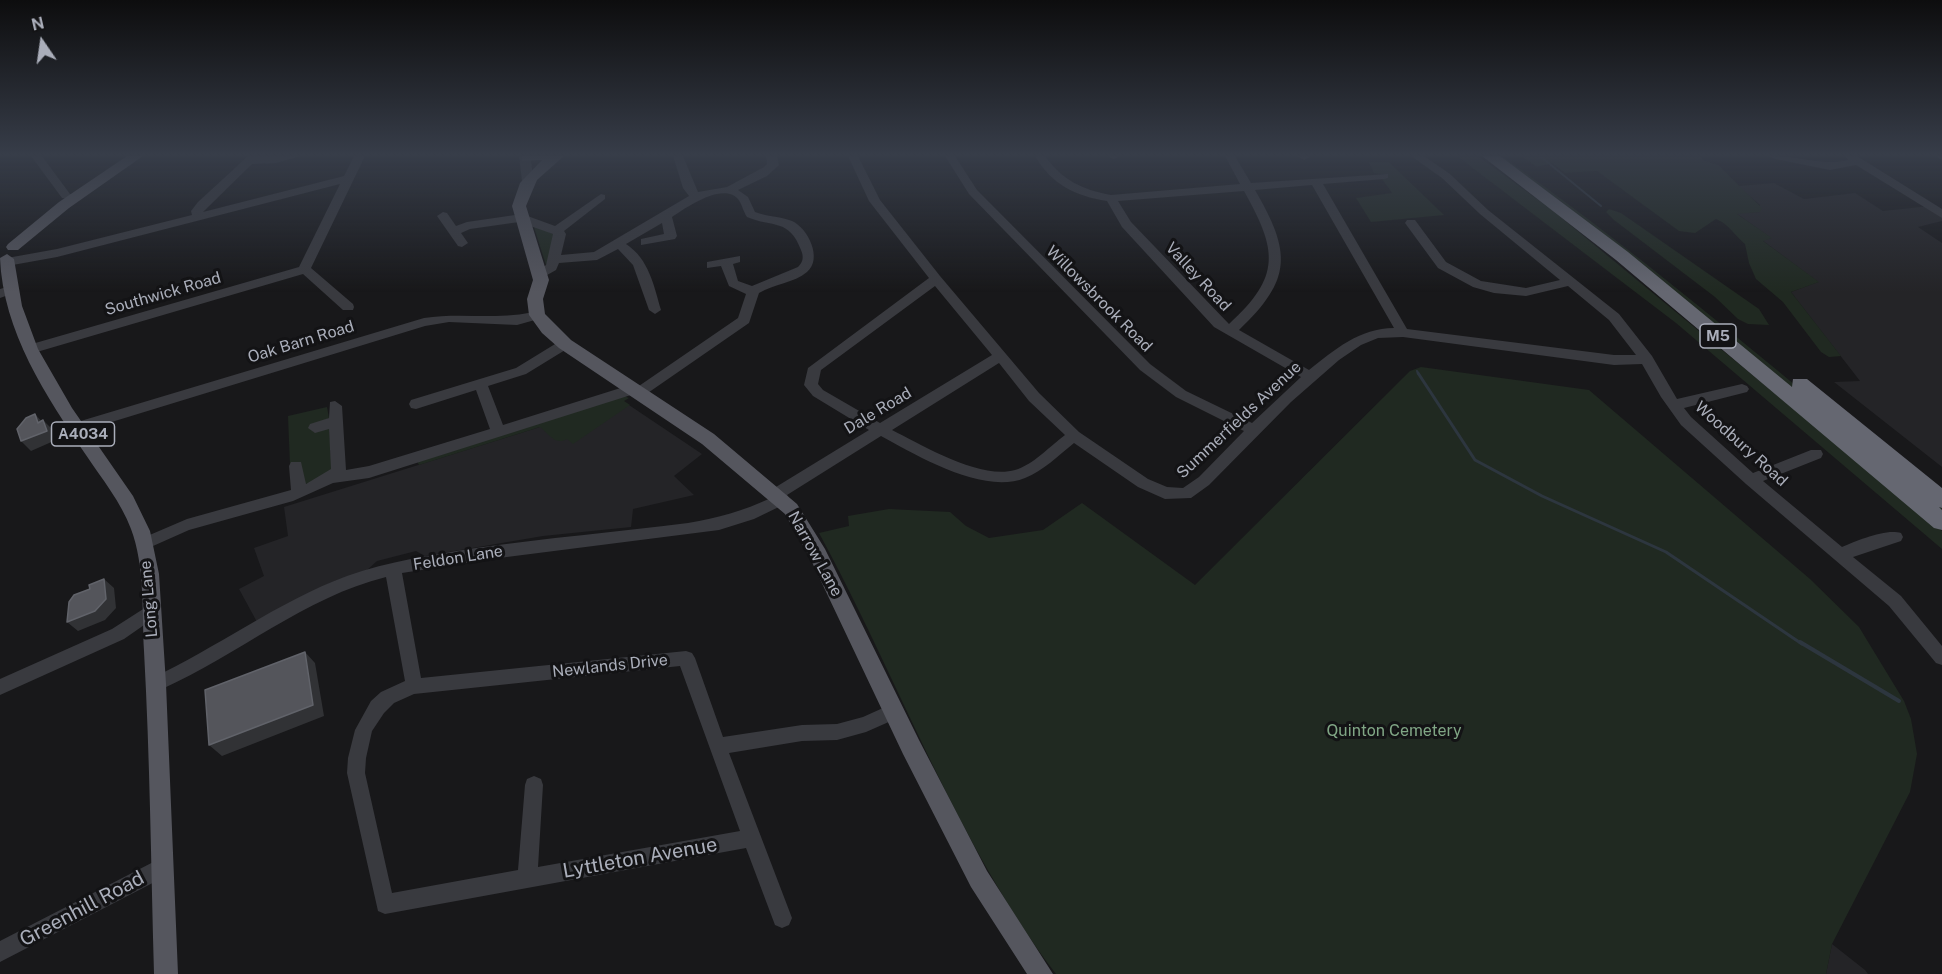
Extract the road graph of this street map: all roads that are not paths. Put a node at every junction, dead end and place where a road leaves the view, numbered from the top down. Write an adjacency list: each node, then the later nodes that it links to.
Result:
1 (70, 201): 29 (main road)
2 (205, 201): 19 (street)
3 (255, 201): 19 (street)
4 (337, 201): 32 (street)
5 (520, 201): 22 (main road)
6 (595, 201): 24 (street)
7 (689, 201): 21 (street)
8 (746, 201): 37 (street)
9 (875, 201): 34 (street, Summerfields Avenue)
10 (982, 201): 56 (street, Willowsbrook Road)
11 (1114, 201): 41 (street, Valley Road)
12 (1255, 201): 41 (street)
13 (1327, 201): 42 (street)
14 (1476, 201): 35 (street, Woodbury Road)
15 (1550, 201): 66 (highway, M5)
16 (1569, 201): 65 (highway, M5)
17 (1922, 201): 18 (street)
18 (1942, 214)
19 (198, 216): 29 (street)
20 (443, 216): 23 (street)
21 (666, 217): 26 (street); 28 (street)
22 (523, 219): 23 (street); 24 (street); 33 (main road)
23 (456, 231): 27 (street)
24 (557, 231): 30 (street)
25 (1433, 232): 35 (street)
26 (645, 242)
27 (462, 243)
28 (620, 245): 30 (street); 39 (street)
29 (5, 256): 36 (main road, Long Lane / A4034)
30 (554, 260): 33 (street)
31 (711, 265): 37 (street)
32 (304, 270): 38 (street); 44 (street, Southwick Road)
33 (540, 275): 40 (main road)
34 (936, 279): 45 (street, Summerfields Avenue); 57 (street)
35 (1569, 282): 46 (street, Woodbury Road)
36 (5, 292): 44 (main road, Long Lane / A4034)
37 (753, 292): 49 (street)
38 (348, 307)
39 (655, 310)
40 (537, 315): 43 (main road, Narrow Lane); 53 (street, Oak Barn Road)
41 (1229, 331): 47 (street, Valley Road)
42 (1403, 333): 46 (street, Summerfields Avenue); 47 (street, Summerfields Avenue)
43 (565, 344): 48 (street); 49 (main road, Narrow Lane)
44 (30, 349): 53 (main road, Long Lane / A4034)
45 (999, 357): 57 (street, Dale Road); 58 (street, Summerfields Avenue)
46 (1647, 359): 52 (street, Woodbury Road)
47 (1311, 377): 56 (street, Summerfields Avenue)
48 (480, 382): 51 (street); 55 (street)
49 (634, 392): 55 (street); 64 (main road, Narrow Lane)
50 (1739, 393): 52 (street)
51 (416, 405)
52 (1674, 405): 62 (street, Woodbury Road)
53 (79, 428): 68 (main road, Long Lane / A4034)
54 (315, 428): 61 (street)
55 (498, 430): 61 (street)
56 (1254, 430): 58 (street, Summerfields Avenue)
57 (881, 431): 58 (street); 64 (street, Dale Road)
58 (1074, 436)
59 (1815, 458): 62 (street)
60 (296, 466): 63 (street)
61 (331, 478): 63 (street)
62 (1750, 480): 69 (street, Woodbury Road)
63 (299, 492): 68 (street)
64 (779, 497): 70 (street, Feldon Lane); 77 (main road, Narrow Lane)
65 (1942, 500)
66 (1942, 522)
67 (1895, 537): 69 (street)
68 (144, 544): 71 (main road, Long Lane / A4034)
69 (1841, 555): 72 (street, Woodbury Road)
70 (393, 569): 74 (street, Feldon Lane); 75 (street)
71 (152, 619): 74 (main road, Long Lane / A4034); 76 (street)
72 (1935, 637): 73 (street, Woodbury Road)
73 (1942, 658)
74 (156, 684): 81 (main road, Long Lane / A4034)
75 (414, 686): 78 (street, Newlands Drive); 82 (street, Lyttleton Avenue)
76 (0, 687)
77 (894, 711): 78 (street); 86 (main road, Narrow Lane)
78 (717, 746): 80 (street)
79 (534, 785): 82 (street)
80 (752, 838): 82 (street, Lyttleton Avenue); 83 (street)
81 (163, 867): 84 (street, Greenhill Road); 85 (main road, Long Lane / A4034)
82 (527, 879)
83 (782, 918)
84 (0, 952)
85 (166, 974)
86 (1041, 974)

